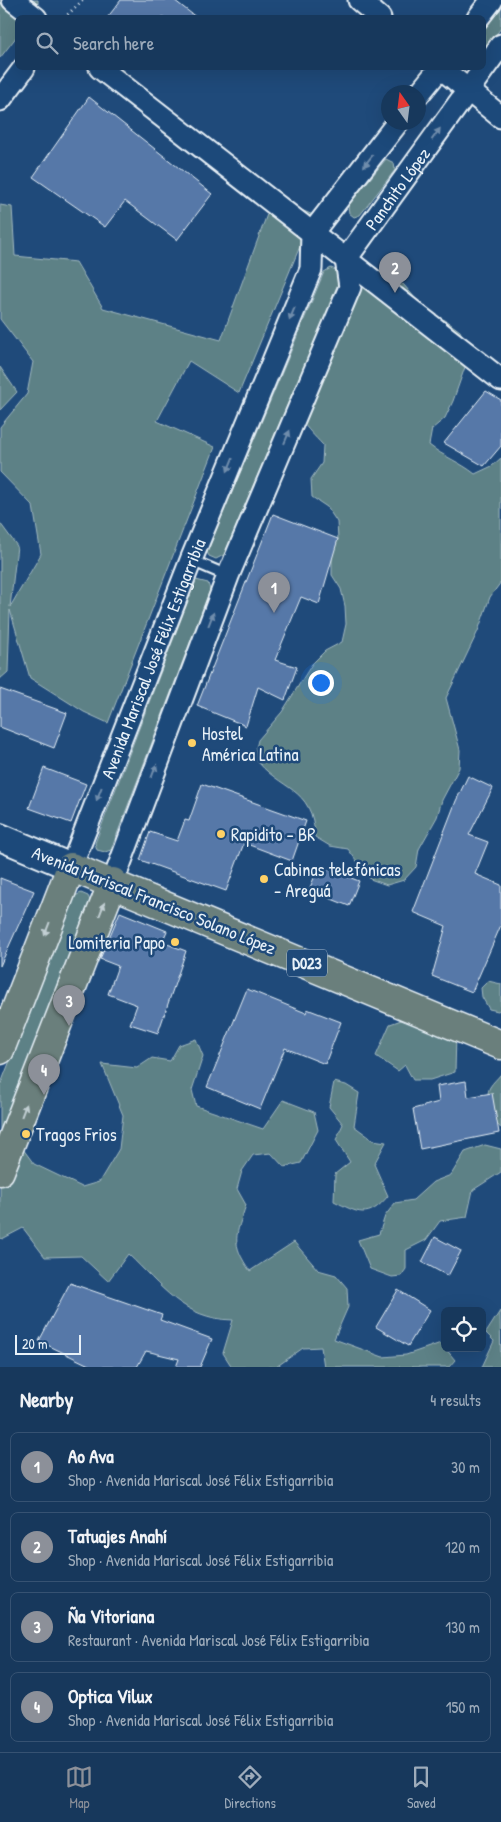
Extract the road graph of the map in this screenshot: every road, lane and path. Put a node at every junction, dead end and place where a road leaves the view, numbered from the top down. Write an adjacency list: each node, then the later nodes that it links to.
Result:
1 (13, 0): 5 (street)
2 (84, 0): 6 (path)
3 (359, 0): 7 (street)
4 (492, 0): 8 (street)
5 (32, 15)
6 (67, 15)
7 (376, 15)
8 (480, 15)
9 (501, 45): 10 (street, Panchito López)
10 (486, 65)
11 (22, 70): 18 (street)
12 (103, 70): 21 (street)
13 (438, 70): 16 (street)
14 (443, 70): 17 (street)
15 (483, 70): 17 (street, Panchito López)
16 (426, 85)
17 (468, 90): 19 (street); 22 (street, Panchito López, one-way to 17)
18 (0, 100)
19 (501, 117)
20 (392, 130): 21 (street, one-way to 21)
21 (312, 233): 22 (street); 24 (street, Avenida Mariscal José Félix Estigarribia, one-way to 24)
22 (346, 259): 23 (street); 25 (street, one-way to 22)
23 (501, 380)
24 (191, 560): 25 (lane); 27 (street, Avenida Mariscal José Félix Estigarribia, one-way to 27)
25 (228, 576): 28 (street, one-way to 25)
26 (0, 837): 27 (street, Avenida Mariscal Francisco Solano López)
27 (71, 867): 28 (main road, Avenida Mariscal Francisco Solano López / D023); 30 (main road, Avenida Mariscal José Félix Estigarribia, one-way to 30)
28 (113, 882): 29 (main road, Avenida Mariscal Francisco Solano López / D023); 31 (main road, one-way to 28)
29 (501, 1044)
30 (0, 1050)
31 (0, 1171)

